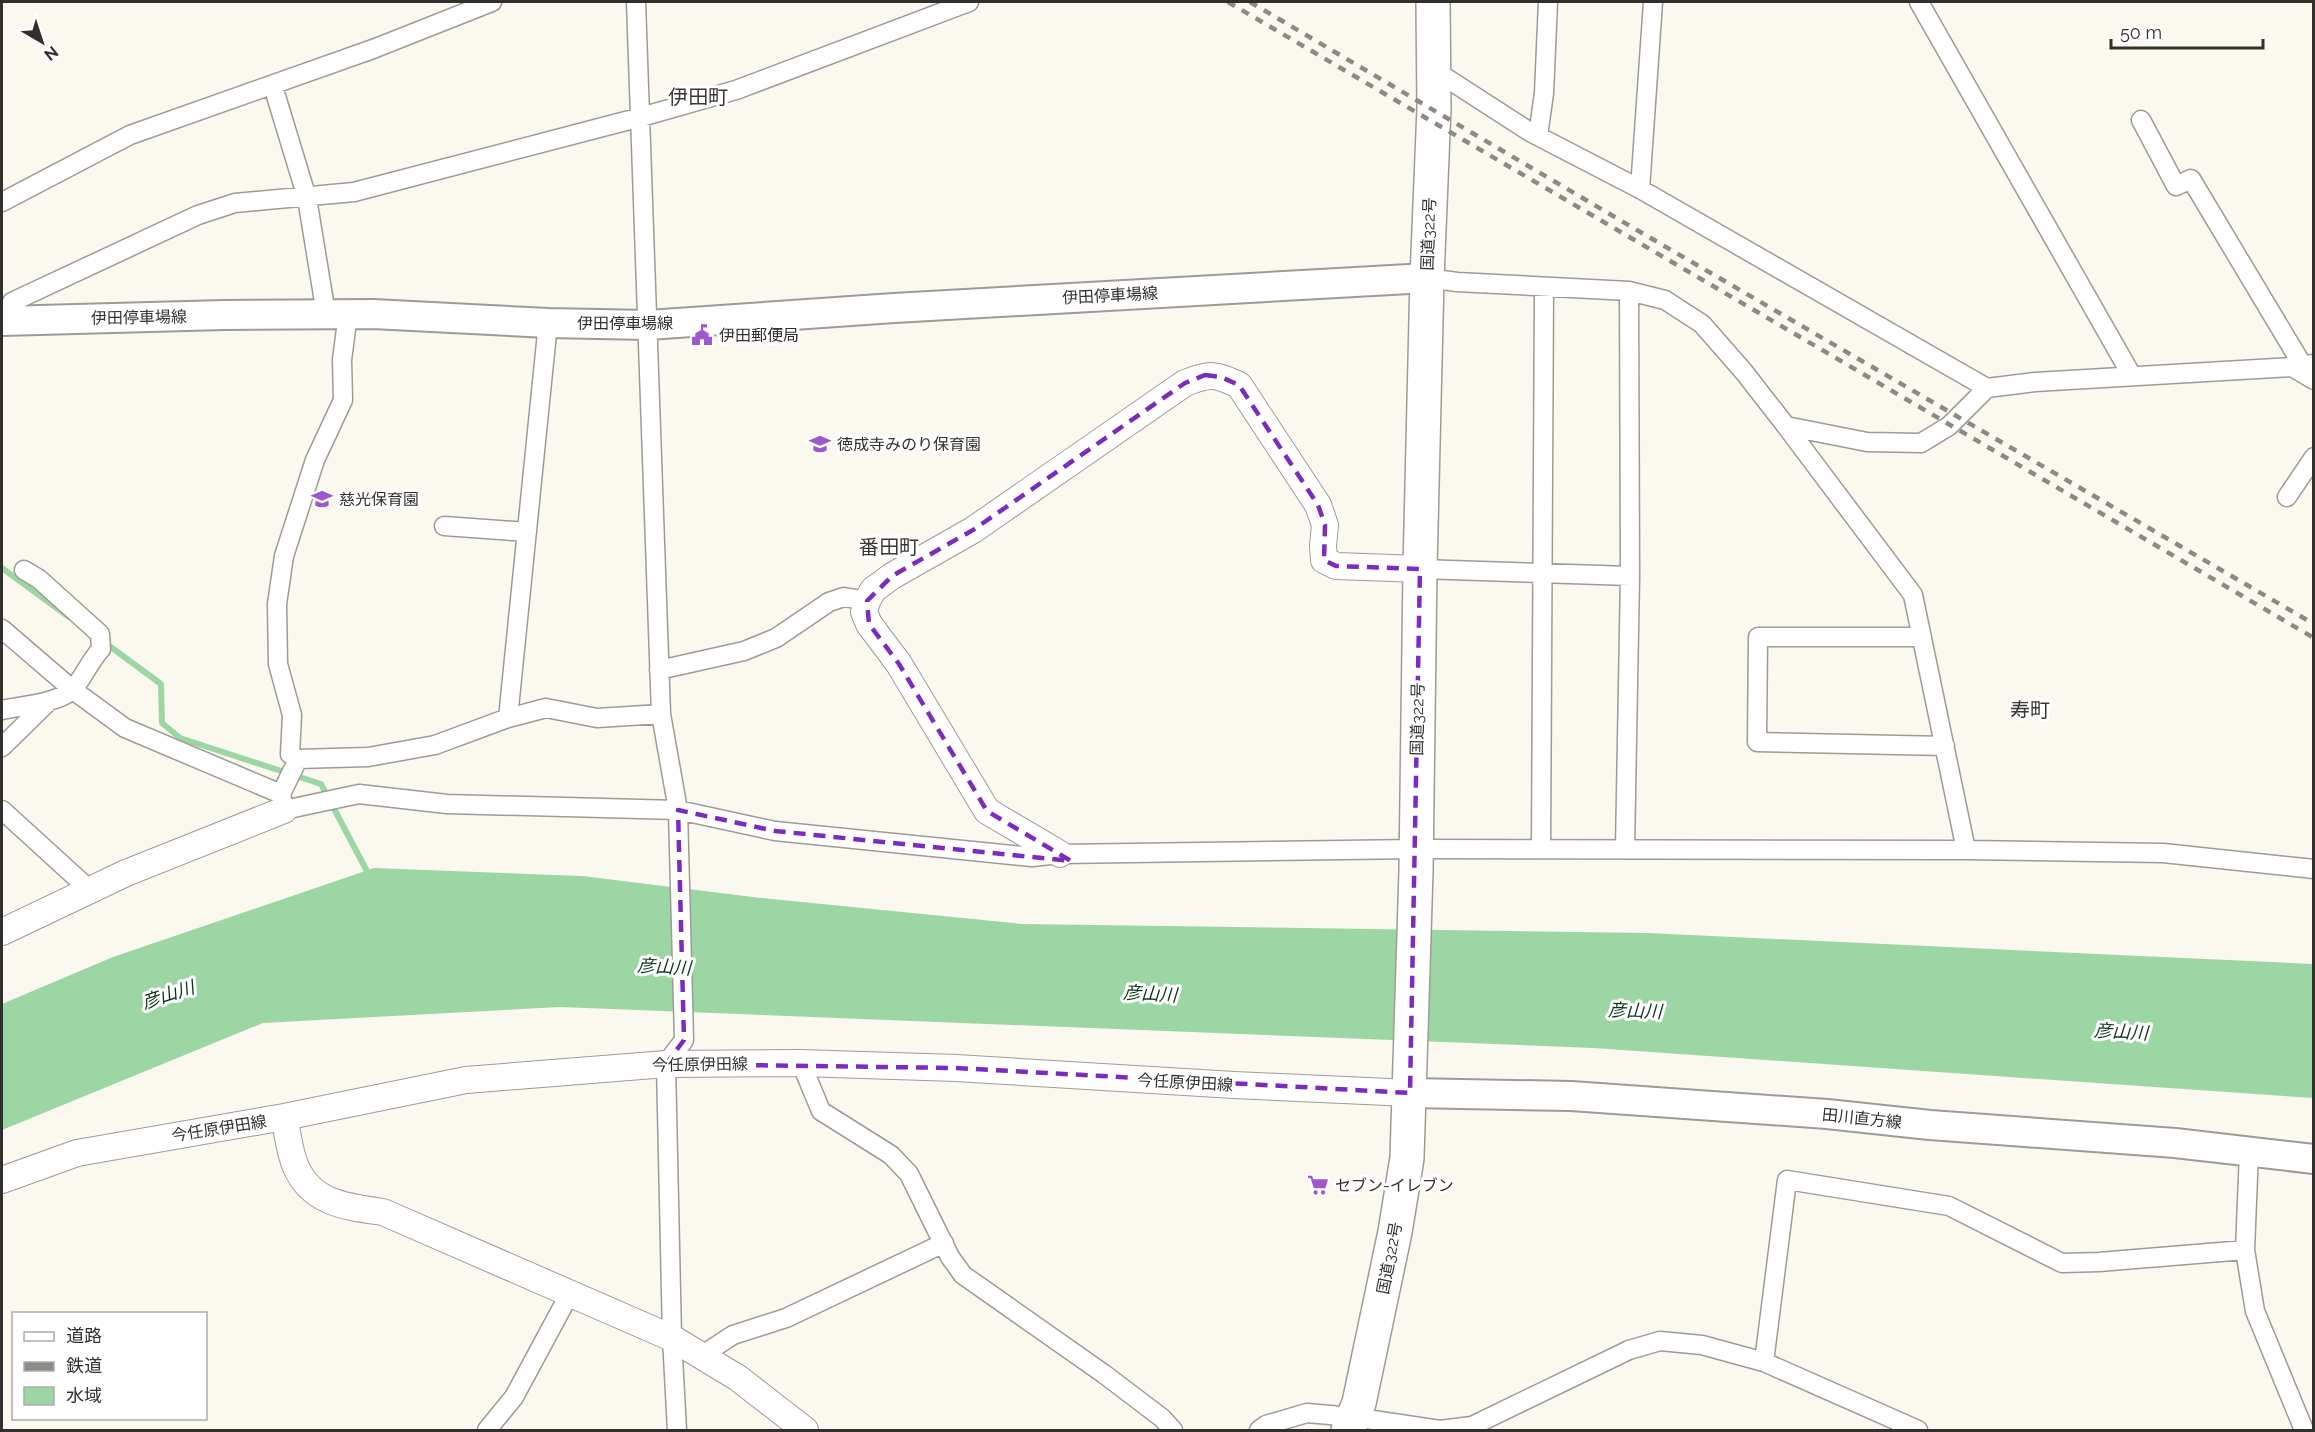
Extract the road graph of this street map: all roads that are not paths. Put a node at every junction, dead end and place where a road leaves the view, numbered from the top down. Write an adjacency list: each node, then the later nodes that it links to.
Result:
1 (492, 2): 8 (street)
2 (636, 2): 11 (street)
3 (969, 2): 11 (street)
4 (1433, 2): 9 (highway, 国道322号)
5 (1548, 2): 13 (street)
6 (1653, 2): 14 (street)
7 (1919, 2): 25 (street)
8 (470, 6): 16 (street)
9 (1434, 70): 13 (street); 17 (highway, 国道322号)
10 (276, 96): 15 (street)
11 (641, 117): 15 (street); 23 (street)
12 (2141, 120): 24 (street)
13 (1538, 136): 14 (street)
14 (1640, 189): 26 (street)
15 (307, 198): 20 (street); 21 (street)
16 (2, 202)
17 (1427, 278): 18 (street); 23 (main road, 伊田停車場線); 32 (highway, 国道322号)
18 (1545, 287): 19 (street); 34 (street)
19 (1629, 291): 27 (street); 35 (street)
20 (337, 314): 21 (main road, 伊田停車場線); 22 (main road, 伊田停車場線); 47 (street)
21 (4, 321)
22 (548, 323): 23 (main road, 伊田停車場線); 31 (street)
23 (648, 325): 39 (street)
24 (2305, 369): 25 (street)
25 (2132, 376): 26 (street)
26 (1987, 388): 27 (street)
27 (1786, 426): 38 (street)
28 (2313, 457): 29 (street)
29 (2287, 498)
30 (444, 526): 31 (street)
31 (527, 532): 44 (street)
32 (1420, 569): 34 (street); 36 (street); 55 (highway, 国道322号)
33 (24, 570): 40 (street)
34 (1542, 573): 35 (street); 51 (street)
35 (1630, 576): 52 (street)
36 (867, 601): 39 (street); 54 (street)
37 (2, 629): 40 (street)
38 (1922, 637): 45 (street); 45 (street)
39 (659, 670): 43 (street)
40 (73, 690): 41 (street); 48 (street)
41 (49, 701): 42 (street); 46 (street)
42 (2, 710)
43 (660, 714): 44 (street); 50 (street)
44 (508, 718): 47 (street)
45 (1945, 746): 53 (street)
46 (2, 747)
47 (297, 760): 48 (street)
48 (284, 796): 50 (street); 57 (street)
49 (2, 810): 57 (street)
50 (678, 817): 54 (street); 60 (street)
51 (1541, 849): 52 (street); 55 (street)
52 (1625, 849): 53 (street)
53 (1966, 850): 56 (street)
54 (1060, 854): 55 (street)
55 (1416, 860): 61 (highway, 国道322号)
56 (2313, 869)
57 (90, 890): 58 (street)
58 (2, 932)
59 (801, 1063): 60 (street, 今任原伊田線); 61 (street, 今任原伊田線); 66 (street)
60 (666, 1064): 62 (street, 今任原伊田線); 69 (street)
61 (1410, 1078): 63 (main road, 田川直方線); 72 (highway, 国道322号)
62 (284, 1117): 65 (street, 今任原伊田線); 68 (street)
63 (2249, 1152): 64 (main road, 田川直方線); 67 (street)
64 (2313, 1159)
65 (2, 1180)
66 (944, 1243): 70 (street); 77 (street)
67 (2245, 1250): 71 (street); 73 (street)
68 (570, 1293): 69 (street); 74 (street)
69 (672, 1338): 70 (street); 75 (street)
70 (701, 1356): 76 (street)
71 (1764, 1362): 72 (street); 79 (street)
72 (1350, 1424): 78 (street)
73 (2301, 1430)
74 (487, 1431)
75 (677, 1431)
76 (805, 1431)
77 (1173, 1431)
78 (1259, 1431)
79 (1918, 1431)

